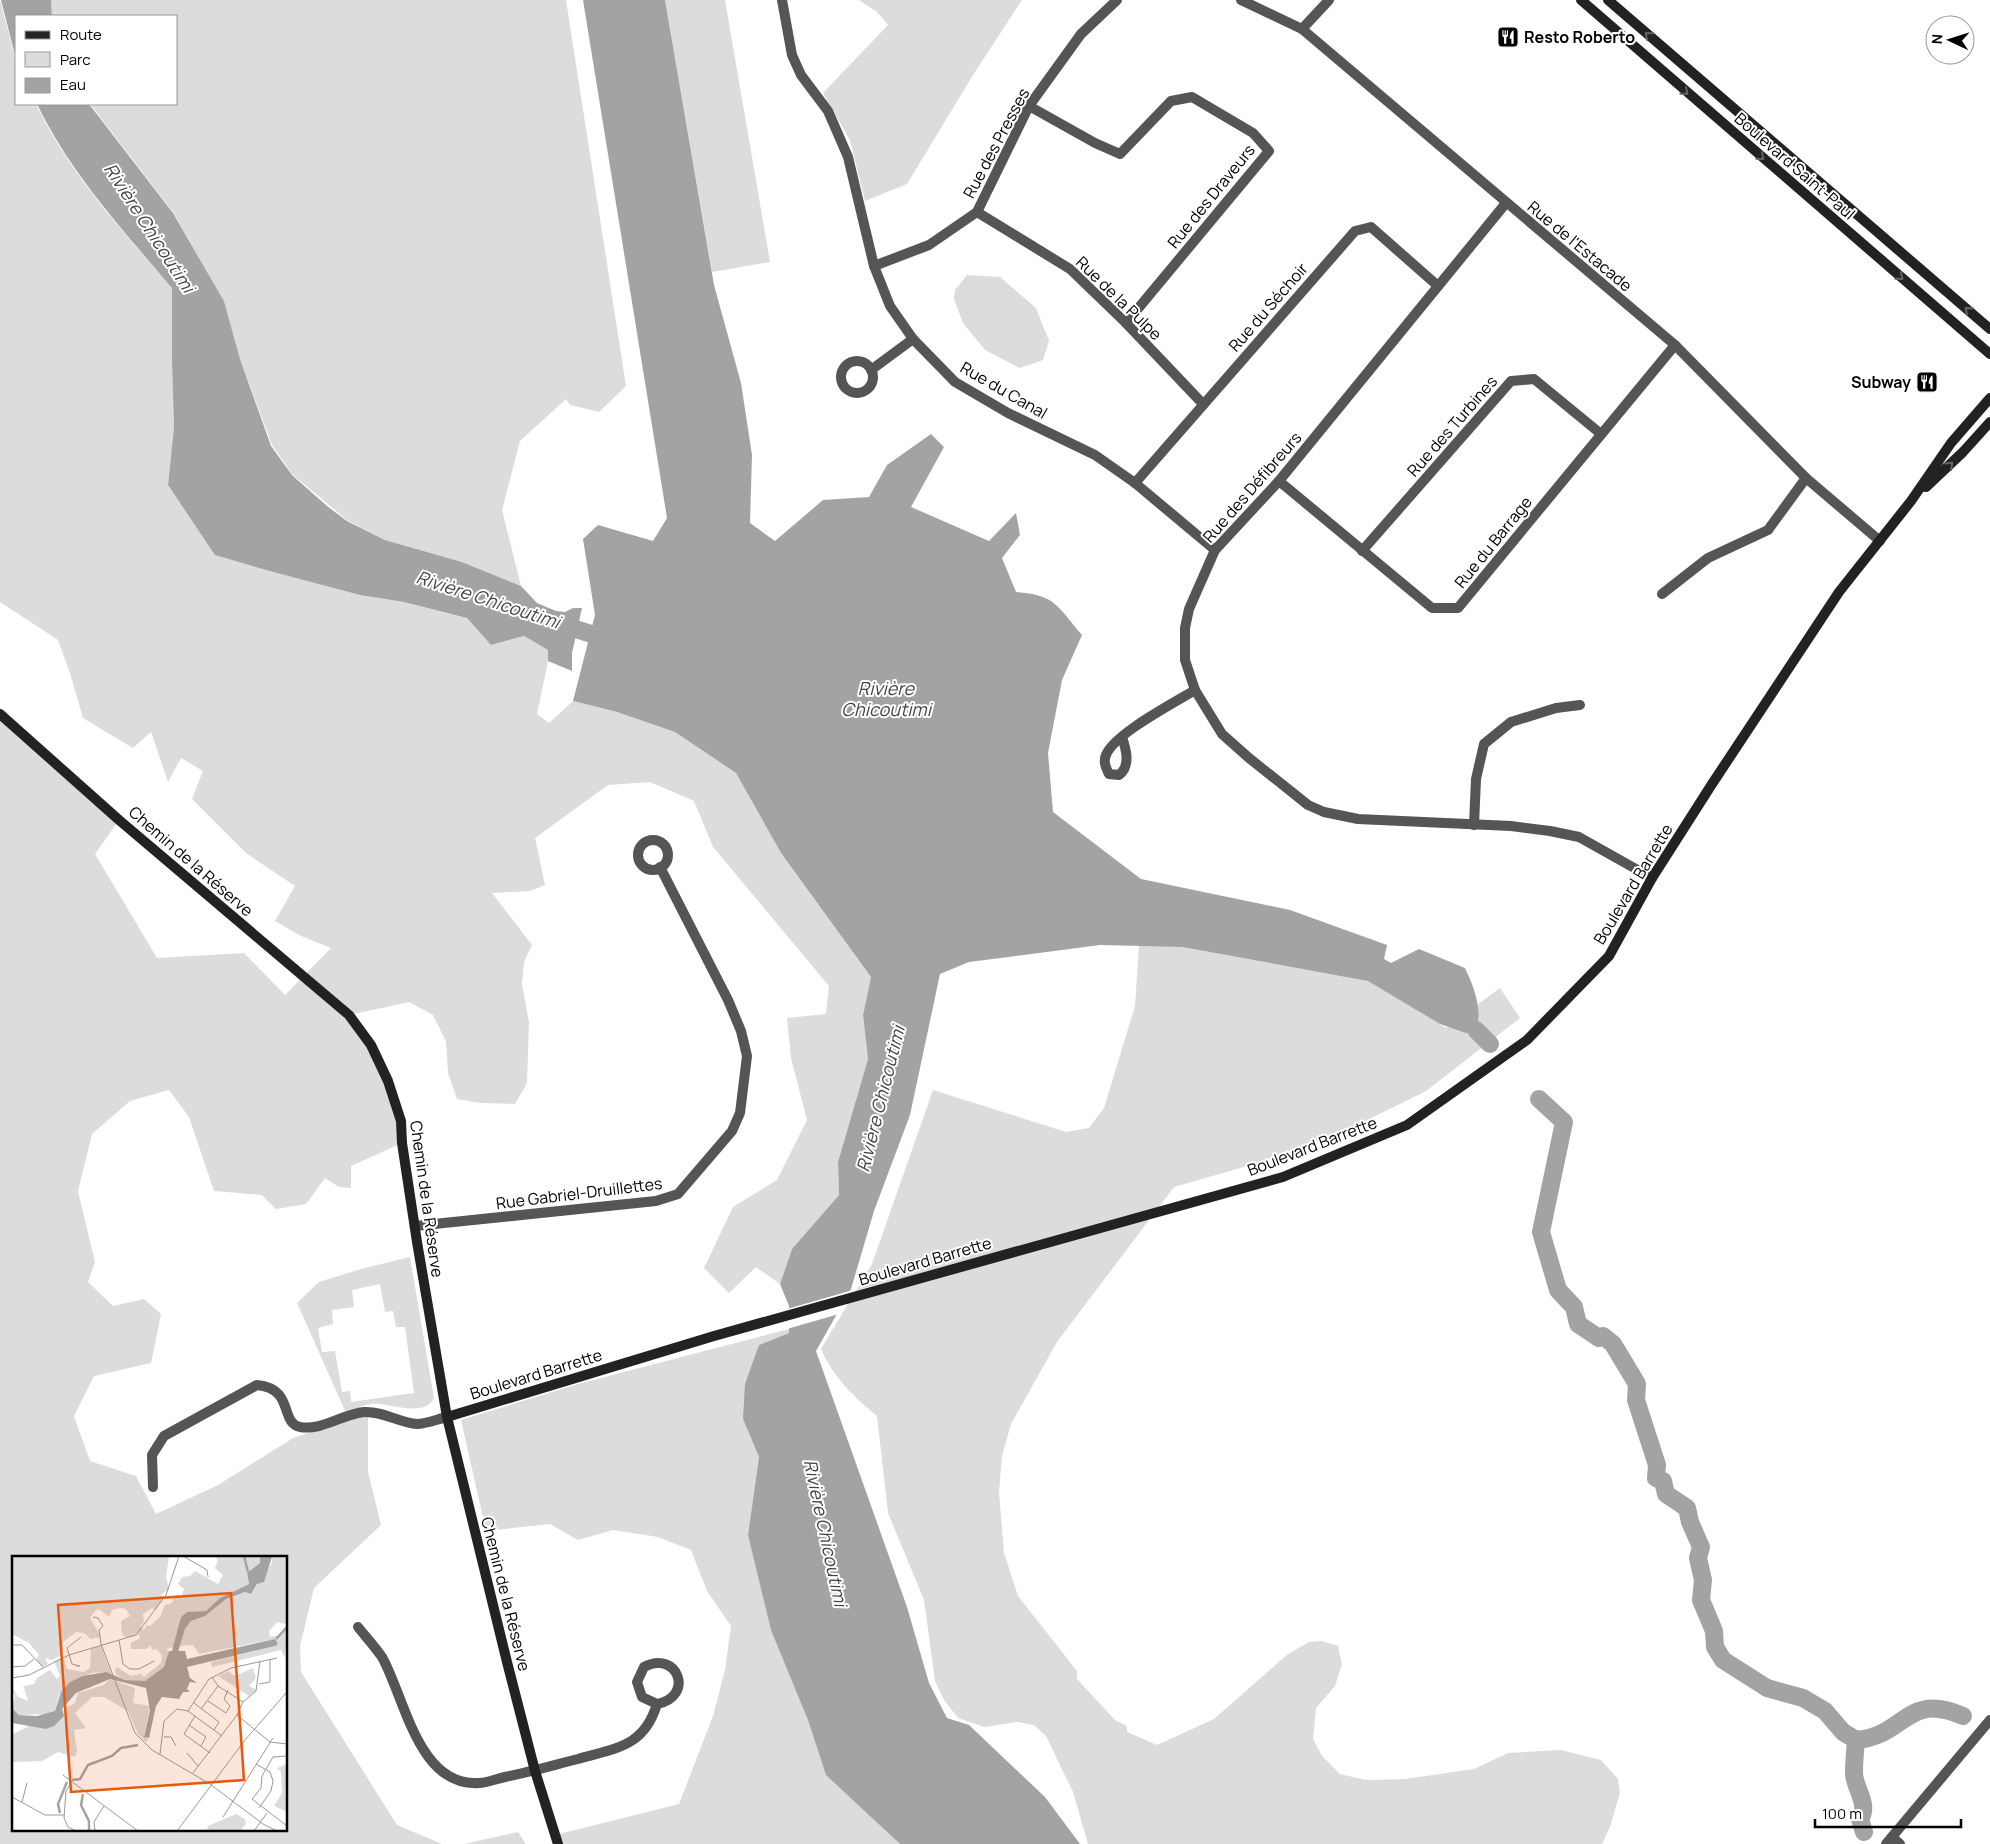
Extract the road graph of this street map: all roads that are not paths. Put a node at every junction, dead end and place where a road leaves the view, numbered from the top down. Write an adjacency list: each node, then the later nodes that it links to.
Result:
1 (782, 0): 11 (street, Rue du Canal)
2 (1117, 0): 8 (street, Rue des Presses)
3 (1241, 0): 7 (street, Rue de l'Estacade)
4 (1329, 0): 7 (street)
5 (1581, 0): 17 (street, Boulevard Saint-Paul, one-way to 17)
6 (1608, 0): 14 (street, Boulevard Saint-Paul, one-way to 6)
7 (1302, 29): 9 (street, Rue de l'Estacade)
8 (1029, 106): 10 (street, Rue des Presses); 13 (street, Rue des Draveurs)
9 (1506, 203): 12 (street, Rue des Défibreurs); 16 (street, Rue de l'Estacade)
10 (977, 212): 11 (street, Rue des Presses); 13 (street, Rue de la Pulpe)
11 (874, 266): 15 (street, Rue du Canal)
12 (1438, 286): 20 (street, Rue du Séchoir); 24 (street, Rue des Défibreurs)
13 (1126, 323): 20 (street, Rue de la Pulpe)
14 (1990, 329)
15 (913, 339): 18 (street); 25 (street, Rue du Canal)
16 (1675, 345): 22 (street, Rue du Barrage); 23 (street, Rue de l'Estacade)
17 (1990, 354)
18 (871, 370)
19 (1990, 398): 26 (street, Boulevard Barrette)
20 (1203, 404): 25 (street, Rue du Séchoir)
21 (1990, 422): 26 (street, Boulevard Barrette, one-way to 21)
22 (1601, 434): 29 (street, Rue des Turbines); 29 (street, Rue du Barrage)
23 (1806, 478): 27 (street, Rue de l'Estacade); 30 (street)
24 (1279, 481): 28 (street, Rue des Défibreurs); 29 (street, Rue du Barrage)
25 (1136, 483): 28 (street, Rue du Canal)
26 (1911, 502): 27 (street, Boulevard Barrette)
27 (1880, 541): 37 (street, Boulevard Barrette)
28 (1214, 550): 31 (street, Rue des Défibreurs)
29 (1362, 551)
30 (1662, 594)
31 (1195, 690): 34 (street); 35 (street, Rue des Défibreurs)
32 (1580, 705): 35 (street)
33 (0, 714): 38 (street, Chemin de la Réserve)
34 (1122, 737)
35 (1474, 825): 37 (street, Rue des Défibreurs)
36 (660, 868): 38 (street, Rue Gabriel-Druillettes)
37 (1652, 878): 39 (street, Boulevard Barrette)
38 (415, 1226): 39 (street, Chemin de la Réserve)
39 (447, 1417): 40 (street); 44 (street, Chemin de la Réserve)
40 (153, 1488)
41 (358, 1627): 44 (street)
42 (656, 1704): 42 (street); 44 (street)
43 (1990, 1720): 45 (street)
44 (536, 1770): 46 (street, Chemin de la Réserve)
45 (1893, 1842)
46 (558, 1844)

